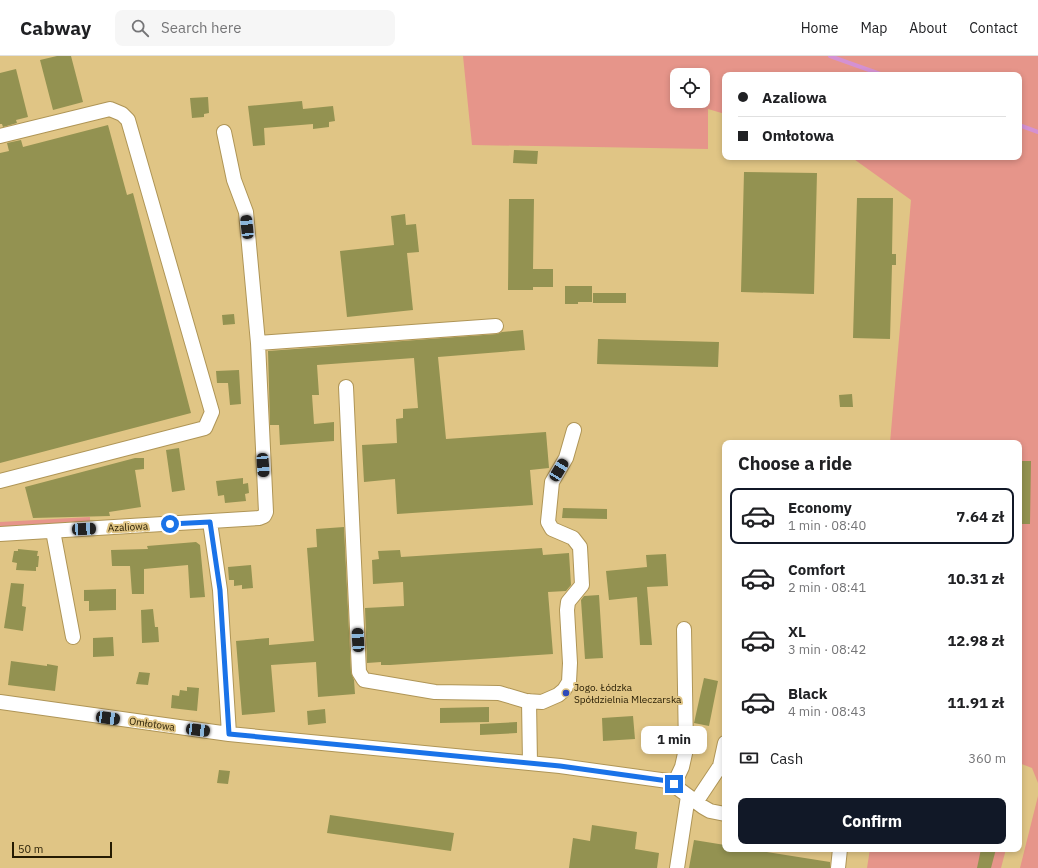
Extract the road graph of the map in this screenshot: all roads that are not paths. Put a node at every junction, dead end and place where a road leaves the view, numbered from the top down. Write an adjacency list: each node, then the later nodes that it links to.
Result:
1 (224, 132): 4 (street)
2 (0, 136): 7 (street)
3 (496, 326): 4 (street)
4 (258, 343): 8 (street, Azaliowa)
5 (346, 387): 13 (street)
6 (574, 430): 13 (street)
7 (0, 481)
8 (210, 522): 9 (street, Azaliowa); 15 (street)
9 (53, 531): 10 (street, Azaliowa); 12 (street)
10 (0, 534)
11 (684, 629): 18 (street)
12 (73, 637)
13 (529, 701): 17 (street)
14 (0, 702): 15 (street, Omłotowa)
15 (229, 734): 17 (street, Omłotowa)
16 (722, 757): 19 (street)
17 (530, 763): 18 (street, Omłotowa)
18 (674, 784): 19 (street, Omłotowa)
19 (692, 799): 20 (street, Omłotowa); 22 (street)
20 (722, 813)
21 (840, 852): 23 (street)
22 (677, 868)
23 (838, 868)

